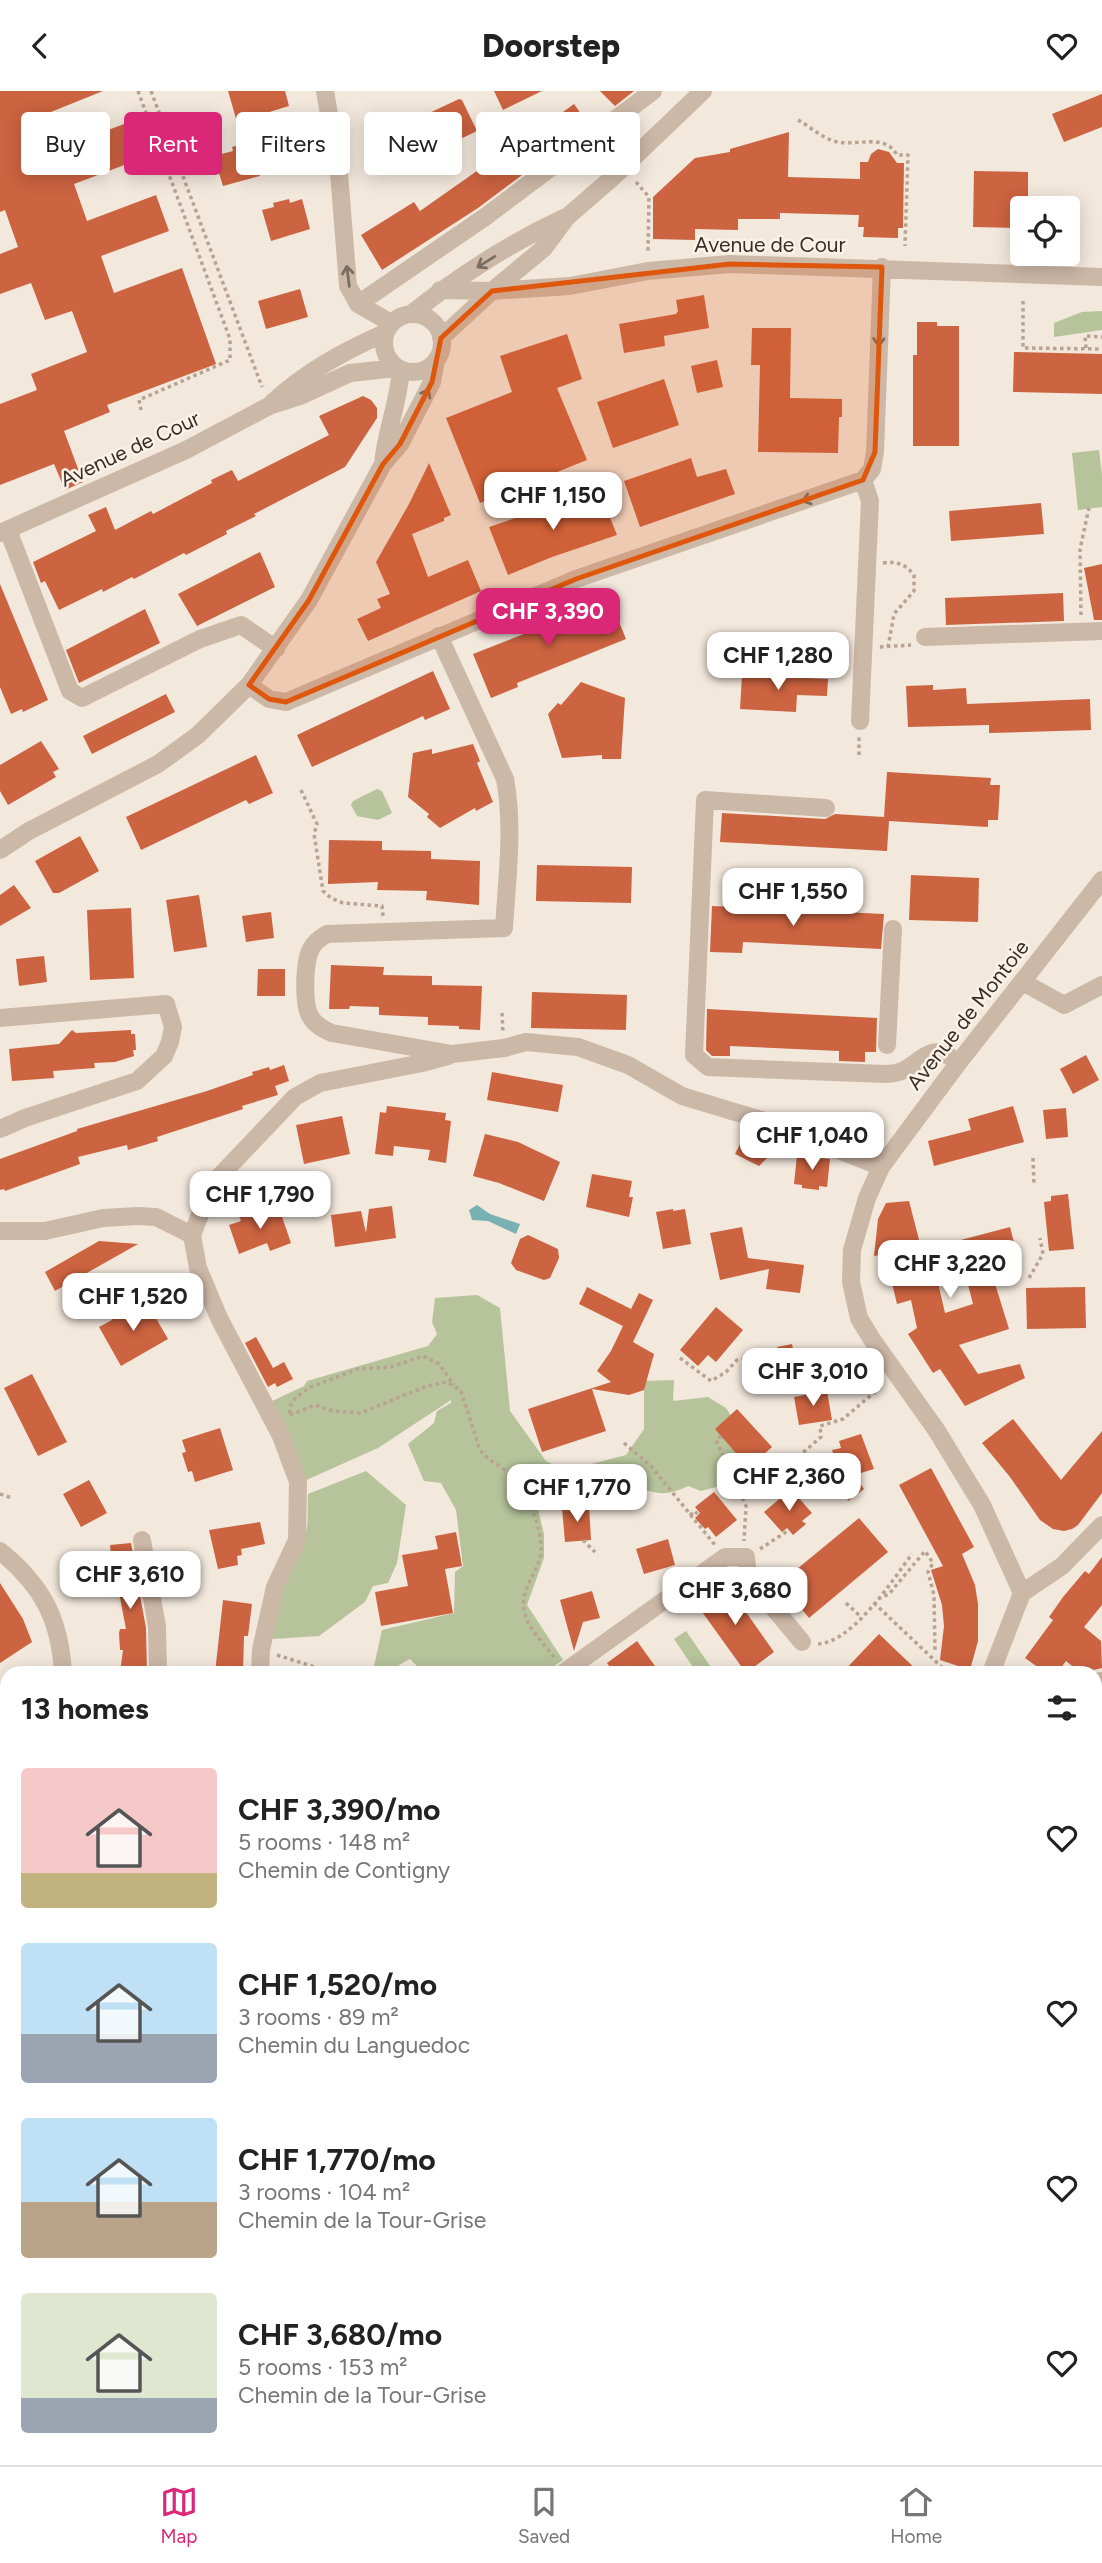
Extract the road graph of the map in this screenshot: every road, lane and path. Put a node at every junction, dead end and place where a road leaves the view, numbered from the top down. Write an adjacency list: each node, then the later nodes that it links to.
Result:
1 (138, 91): 26 (path)
2 (150, 91): 25 (path)
3 (325, 91): 16 (street, one-way to 3)
4 (653, 91): 16 (street)
5 (703, 91): 8 (street)
6 (798, 120): 9 (path)
7 (636, 182): 10 (path)
8 (567, 217): 13 (street, one-way to 13); 14 (street)
9 (905, 246)
10 (648, 254)
11 (882, 267): 12 (street, Avenue de Cour); 14 (street, Avenue de Cour); 28 (street, one-way to 28)
12 (1102, 277)
13 (440, 290): 14 (street, Avenue de Cour); 17 (street)
14 (492, 291): 20 (street)
15 (1023, 301): 21 (path)
16 (358, 304): 18 (street)
17 (411, 314): 18 (street); 20 (street)
18 (388, 328): 24 (street); 25 (street, Avenue de Cour)
19 (1102, 337): 21 (path)
20 (442, 338): 23 (street)
21 (1086, 349): 22 (path)
22 (1102, 349)
23 (436, 360): 24 (street); 27 (street, one-way to 23)
24 (399, 369): 25 (street, Avenue de Cour); 27 (street)
25 (269, 406): 30 (street, Avenue de Cour)
26 (141, 410)
27 (383, 464): 37 (street)
28 (863, 480): 31 (street); 34 (street, one-way to 34)
29 (1089, 508): 32 (path)
30 (4, 532): 37 (street, Avenue de Cour)
31 (867, 565): 36 (path); 38 (street)
32 (1081, 619)
33 (1102, 631): 35 (street)
34 (439, 635): 39 (street); 51 (street)
35 (925, 637): 36 (path)
36 (888, 647): 38 (path)
37 (276, 649): 39 (street)
38 (863, 649): 40 (street)
39 (249, 685): 43 (street)
40 (860, 720)
41 (302, 790): 45 (path)
42 (825, 808): 52 (street)
43 (0, 850)
44 (1102, 880): 47 (street, Avenue de Montoie)
45 (382, 906)
46 (893, 929): 50 (street)
47 (1023, 982): 48 (street); 55 (street, Avenue de Montoie)
48 (1102, 985)
49 (0, 1018): 53 (street)
50 (887, 1045)
51 (453, 1055): 55 (street); 58 (street)
52 (949, 1056)
53 (0, 1129)
54 (1033, 1158): 56 (path)
55 (881, 1167): 63 (street, Avenue de Montoie)
56 (1034, 1185)
57 (0, 1231): 58 (street)
58 (192, 1235): 88 (street)
59 (1040, 1238): 60 (path)
60 (1029, 1278)
61 (680, 1358): 62 (path)
62 (743, 1359)
63 (897, 1372): 69 (path); 83 (street, Avenue de Montoie)
64 (454, 1385): 65 (path); 66 (path); 94 (path)
65 (310, 1406)
66 (290, 1414)
67 (721, 1436): 81 (path)
68 (624, 1443): 72 (path)
69 (797, 1457)
70 (0, 1494): 71 (path)
71 (12, 1498)
72 (690, 1515): 73 (path); 80 (path)
73 (698, 1515)
74 (1102, 1525): 83 (street)
75 (789, 1530): 81 (path)
76 (142, 1540): 91 (street)
77 (583, 1540): 78 (path)
78 (595, 1552)
79 (912, 1554): 84 (path)
80 (725, 1557): 81 (street); 95 (street)
81 (746, 1557): 87 (street)
82 (4, 1559): 90 (street)
83 (1022, 1593): 97 (street)
84 (876, 1601): 86 (path); 89 (path); 96 (path)
85 (846, 1603): 86 (path)
86 (860, 1617): 87 (path)
87 (802, 1642)
88 (261, 1650): 92 (street); 93 (path)
89 (935, 1651)
90 (63, 1666)
91 (158, 1666)
92 (260, 1666)
93 (312, 1666)
94 (560, 1666)
95 (572, 1666)
96 (941, 1666)
97 (995, 1666)

